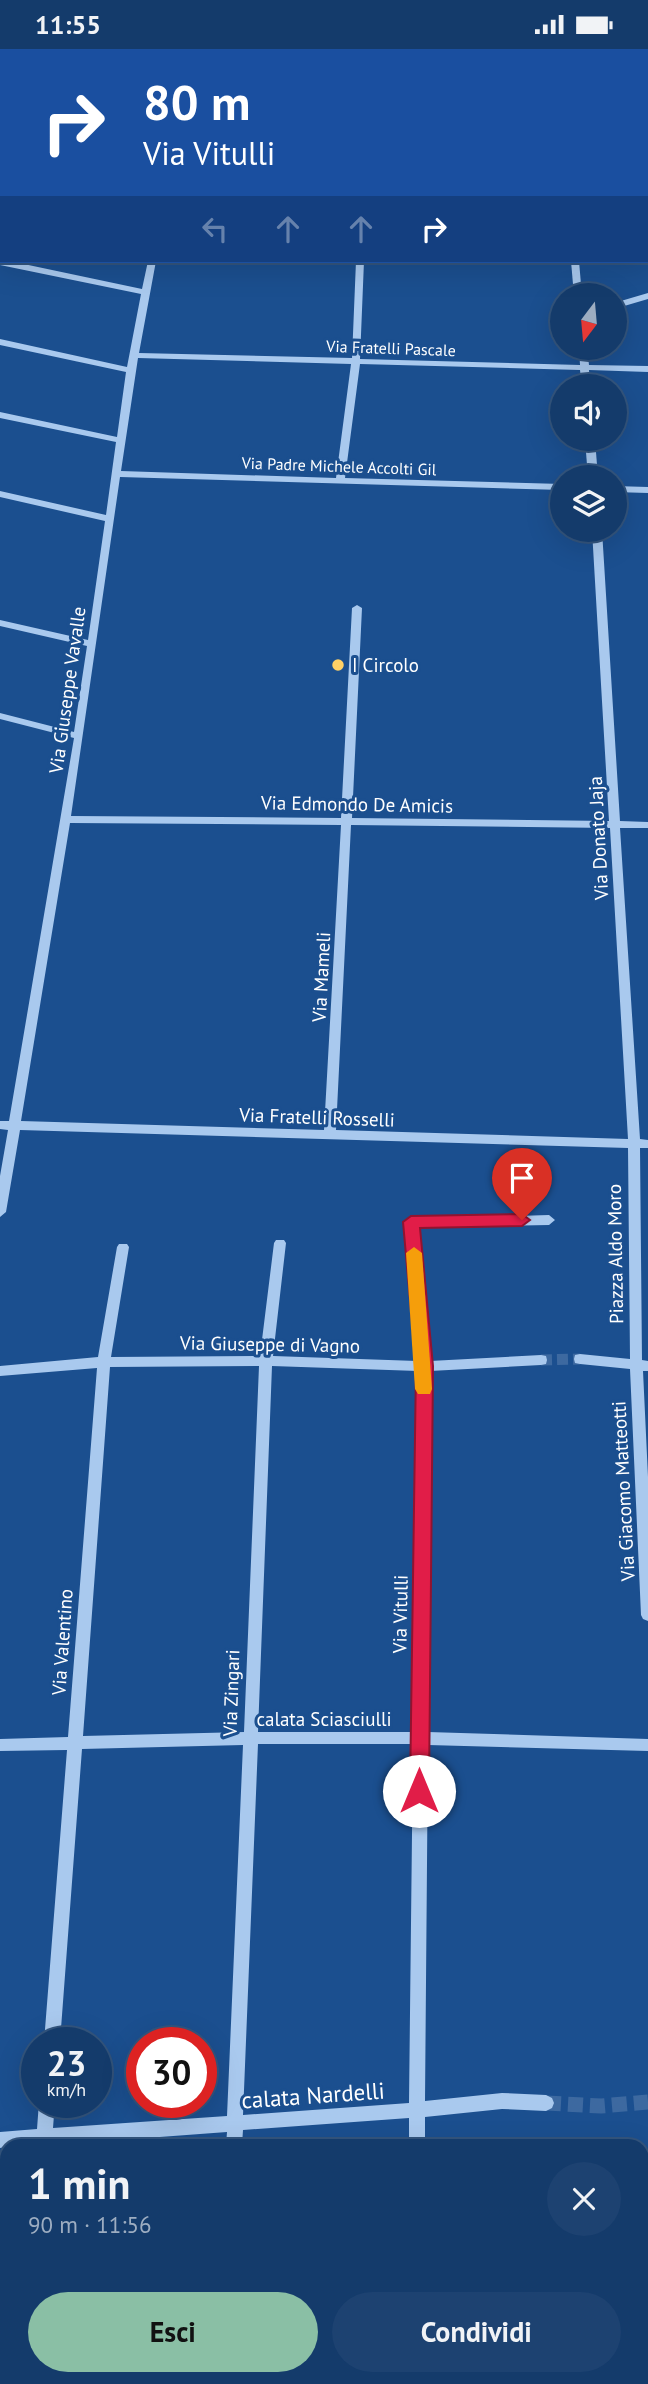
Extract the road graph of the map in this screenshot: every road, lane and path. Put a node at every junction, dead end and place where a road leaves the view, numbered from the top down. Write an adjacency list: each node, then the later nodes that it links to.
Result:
1 (0, 263): 6 (street)
2 (151, 263): 6 (street, Via Giuseppe Vavalle)
3 (360, 263): 11 (street)
4 (575, 263): 5 (street)
5 (577, 283)
6 (144, 292): 10 (street, Via Giuseppe Vavalle)
7 (648, 296): 8 (street)
8 (627, 302)
9 (0, 342): 15 (street)
10 (134, 355): 11 (street, Via Fratelli Pascale); 15 (street, Via Giuseppe Vavalle)
11 (356, 361): 13 (street, Via Fratelli Pascale); 20 (street)
12 (584, 361): 13 (street)
13 (584, 368): 14 (street, Via Fratelli Pascale); 16 (street)
14 (648, 369)
15 (131, 370): 18 (street, Via Giuseppe Vavalle)
16 (585, 374)
17 (0, 415): 18 (street)
18 (122, 441): 19 (street, Via Giuseppe Vavalle)
19 (116, 474): 20 (street, Via Padre Michele Accolti Gil); 25 (street, Via Giuseppe Vavalle)
20 (340, 482): 21 (street, Via Padre Michele Accolti Gil)
21 (550, 488)
22 (627, 489): 23 (street)
23 (648, 489)
24 (0, 494): 25 (street)
25 (109, 519): 29 (street, Via Giuseppe Vavalle)
26 (598, 542): 34 (street, Via Donato Jaja)
27 (357, 608): 33 (street, Via Mameli)
28 (0, 624): 29 (street)
29 (92, 644): 31 (street, Via Giuseppe Vavalle)
30 (0, 716): 31 (street)
31 (79, 736): 32 (street, Via Giuseppe Vavalle)
32 (65, 819): 33 (street, Via Edmondo De Amicis); 37 (street, Via Giuseppe Vavalle)
33 (346, 821): 34 (street, Via Edmondo De Amicis); 38 (street, Via Mameli)
34 (615, 825): 35 (street, Via Edmondo De Amicis); 39 (street, Via Donato Jaja)
35 (648, 825)
36 (0, 1125): 37 (street, Via Fratelli Rosselli)
37 (15, 1125): 38 (street, Via Fratelli Rosselli); 41 (street, Via Giuseppe Vavalle)
38 (330, 1135): 39 (street, Via Fratelli Rosselli)
39 (634, 1143): 40 (street); 50 (street, Piazza Aldo Moro)
40 (648, 1144)
41 (0, 1212)
42 (550, 1220): 49 (street, Via Vitulli)
43 (280, 1243): 47 (street, Via Zingari)
44 (123, 1247): 48 (street, Via Valentino)
45 (580, 1359): 50 (street)
46 (541, 1360): 49 (street, Via Giuseppe di Vagno)
47 (266, 1361): 48 (street, Via Giuseppe di Vagno); 49 (street, Via Giuseppe di Vagno); 53 (street, Via Zingari)
48 (104, 1362): 51 (street, Via Giuseppe di Vagno); 55 (street, Via Valentino)
49 (424, 1366): 54 (street, Via Vitulli)
50 (642, 1366): 52 (street, Via Giacomo Matteotti)
51 (0, 1371)
52 (648, 1615)
53 (250, 1738): 54 (street, calata Sciasciulli); 55 (street, calata Sciasciulli); 62 (street, Via Zingari)
54 (419, 1738): 57 (street, calata Sciasciulli); 60 (street, Via Vitulli)
55 (75, 1743): 56 (street, calata Sciasciulli); 58 (street, Via Valentino)
56 (0, 1745)
57 (648, 1745)
58 (53, 2027)
59 (546, 2103): 60 (street, calata Nardelli)
60 (417, 2110): 62 (street, calata Nardelli); 66 (street, Via Vitulli)
61 (46, 2118): 63 (street)
62 (235, 2123): 64 (street, calata Nardelli); 65 (street, Via Zingari)
63 (44, 2139)
64 (65, 2139)
65 (234, 2139)
66 (417, 2139)

